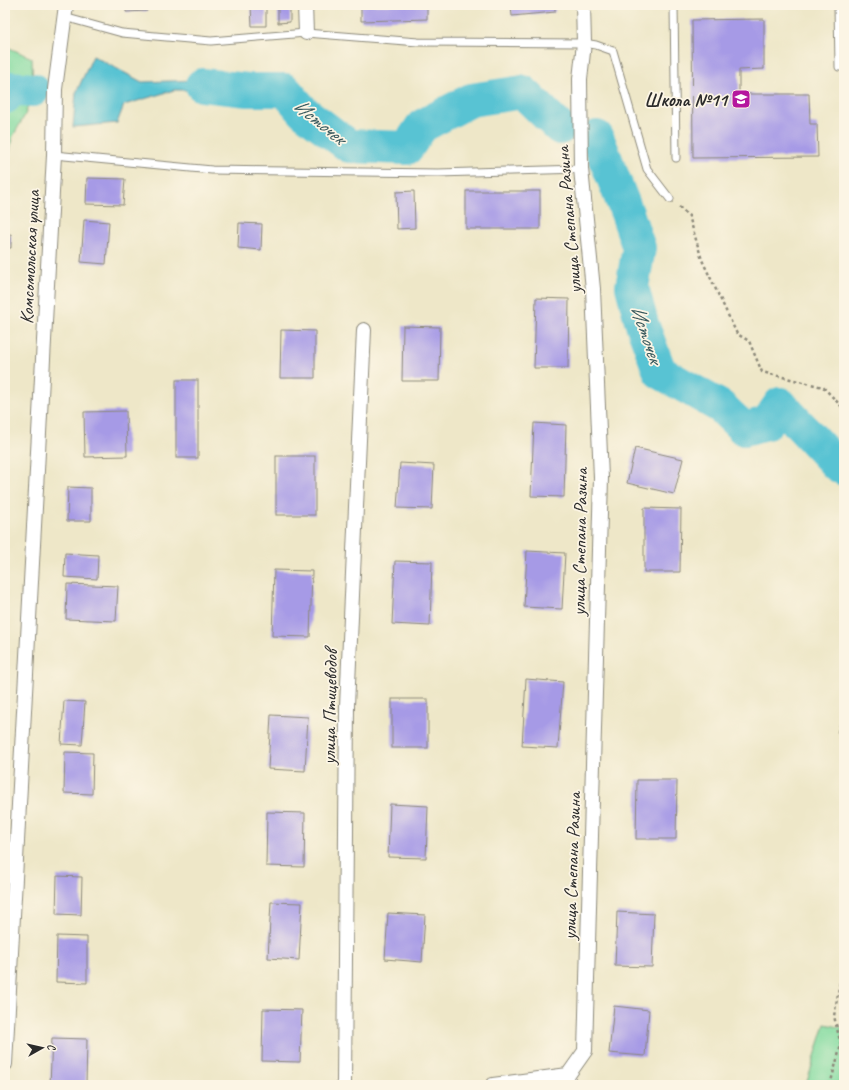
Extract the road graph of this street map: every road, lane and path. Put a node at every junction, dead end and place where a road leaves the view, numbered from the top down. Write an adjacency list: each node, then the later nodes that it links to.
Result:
1 (305, 5): 6 (street)
2 (583, 5): 7 (street, улица Степана Разина)
3 (674, 5): 10 (lane)
4 (838, 5): 8 (lane)
5 (65, 11): 6 (lane); 9 (street, Комсомольская улица)
6 (306, 33): 7 (lane)
7 (584, 43): 11 (street, улица Степана Разина); 12 (lane)
8 (844, 67)
9 (54, 156): 11 (lane); 18 (street, Комсомольская улица)
10 (676, 158)
11 (581, 169): 20 (street, улица Степана Разина)
12 (670, 199): 14 (path)
13 (364, 330): 19 (street, улица Птицеводов)
14 (844, 409)
15 (844, 712): 16 (path)
16 (844, 747)
17 (844, 960): 21 (path)
18 (5, 1064)
19 (344, 1085)
20 (493, 1085)
21 (830, 1085)

